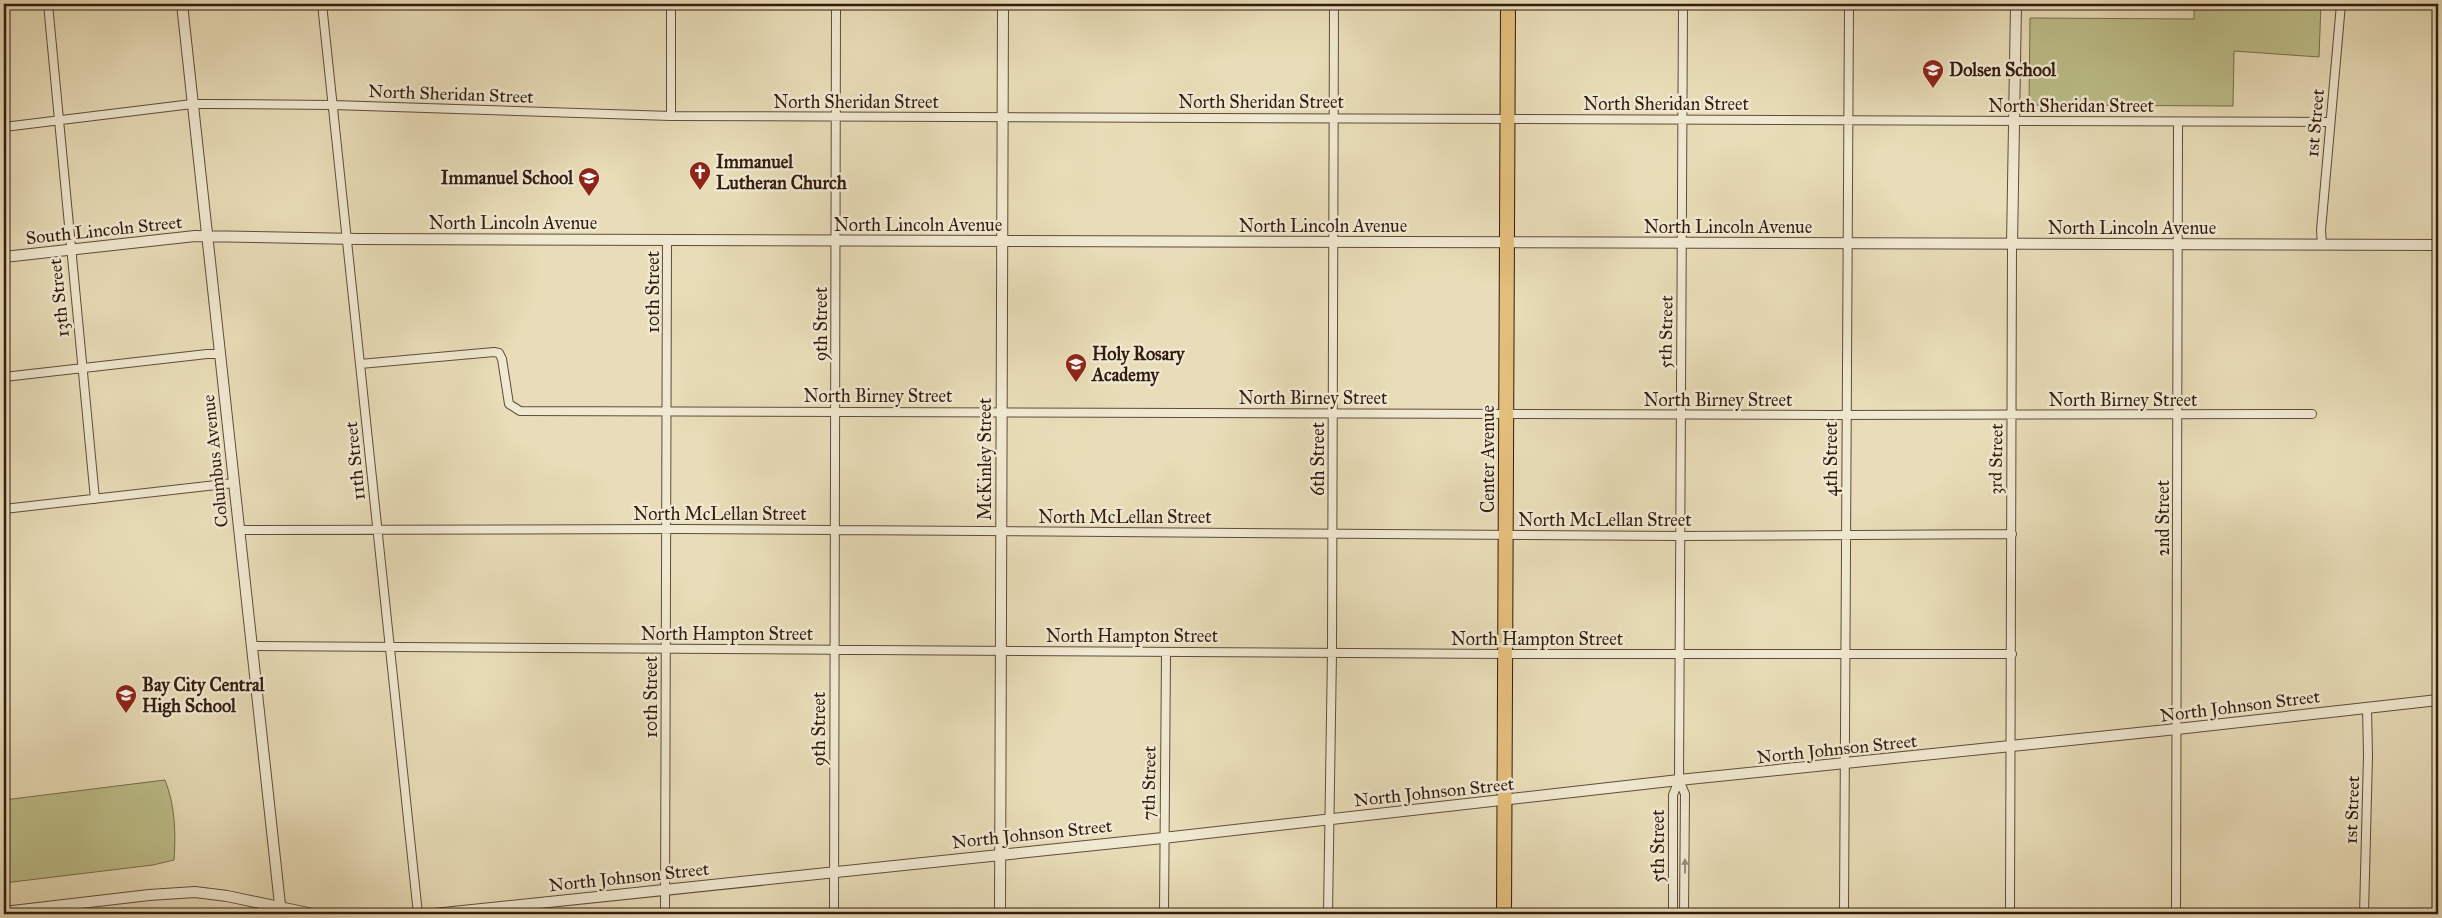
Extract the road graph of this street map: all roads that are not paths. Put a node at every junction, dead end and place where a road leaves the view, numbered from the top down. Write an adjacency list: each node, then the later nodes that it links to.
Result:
1 (48, 4): 22 (street, 13th Street)
2 (182, 4): 13 (street, Columbus Avenue)
3 (322, 4): 14 (street, 11th Street)
4 (671, 4): 15 (street)
5 (836, 4): 16 (street, 9th Street)
6 (1003, 4): 17 (street, McKinley Street)
7 (1334, 4): 18 (street, 6th Street)
8 (1508, 4): 19 (highway, Center Avenue)
9 (1684, 4): 20 (street, 5th Street)
10 (1849, 4): 21 (street, 4th Street)
11 (2016, 4): 23 (street, 3rd Street)
12 (2341, 4): 25 (street, 1st Street)
13 (192, 104): 14 (street, North Sheridan Street); 22 (street, North Sheridan Street); 27 (street, Columbus Avenue)
14 (333, 105): 15 (street, North Sheridan Street); 28 (street, 11th Street)
15 (671, 116): 16 (street, North Sheridan Street)
16 (836, 116): 17 (street, North Sheridan Street); 30 (street, 9th Street)
17 (1003, 117): 18 (street, North Sheridan Street); 31 (street, McKinley Street)
18 (1334, 118): 19 (street, North Sheridan Street); 32 (street, 6th Street)
19 (1507, 119): 20 (street, North Sheridan Street); 33 (highway, Center Avenue)
20 (1683, 119): 21 (street, North Sheridan Street); 34 (street, 5th Street)
21 (1848, 119): 23 (street, North Sheridan Street); 35 (street, 4th Street)
22 (58, 120): 26 (street, North Sheridan Street); 40 (street, 13th Street)
23 (2014, 120): 24 (street, North Sheridan Street); 38 (street, 3rd Street)
24 (2178, 122): 25 (street, North Sheridan Street); 36 (street, 2nd Street)
25 (2329, 122): 37 (street, 1st Street)
26 (4, 127)
27 (207, 238): 28 (street, North Lincoln Avenue); 40 (street, South Lincoln Street); 42 (street, Columbus Avenue)
28 (346, 239): 29 (street, North Lincoln Avenue); 43 (street, 11th Street)
29 (668, 240): 30 (street, North Lincoln Avenue); 46 (street, 10th Street)
30 (836, 241): 31 (street, North Lincoln Avenue); 47 (street, 9th Street)
31 (1001, 241): 32 (street, North Lincoln Avenue); 48 (street, McKinley Street)
32 (1332, 242): 33 (street, North Lincoln Avenue); 49 (street, 6th Street)
33 (1508, 242): 34 (street, North Lincoln Avenue); 50 (highway, Center Avenue)
34 (1682, 243): 35 (street, North Lincoln Avenue); 51 (street, 5th Street)
35 (1848, 244): 38 (street, North Lincoln Avenue); 55 (street, 4th Street)
36 (2178, 244): 37 (street, North Lincoln Avenue); 38 (street, North Lincoln Avenue); 54 (street, 2nd Street)
37 (2322, 244): 39 (street, North Lincoln Avenue)
38 (2012, 245): 53 (street, 3rd Street)
39 (2438, 245)
40 (70, 249): 41 (street, South Lincoln Street); 44 (street, 13th Street)
41 (4, 257)
42 (220, 354): 44 (street); 56 (street, Columbus Avenue)
43 (360, 364): 46 (street, North Birney Street); 61 (street, 11th Street)
44 (82, 368): 45 (street); 57 (street, 13th Street)
45 (4, 377)
46 (668, 410): 47 (street, North Birney Street); 59 (street, 10th Street)
47 (837, 411): 48 (street, North Birney Street); 62 (street, 9th Street)
48 (1002, 412): 49 (street, North Birney Street); 63 (street, McKinley Street)
49 (1333, 412): 50 (street, North Birney Street); 64 (street, 6th Street)
50 (1506, 414): 51 (street, North Birney Street); 65 (highway, Center Avenue)
51 (1681, 414): 55 (street, North Birney Street); 67 (street, 5th Street)
52 (2312, 414): 54 (street, North Birney Street)
53 (2013, 415): 54 (street, North Birney Street); 55 (street, North Birney Street); 66 (street, 3rd Street)
54 (2178, 415): 82 (street, 2nd Street)
55 (1846, 416): 68 (street, 4th Street)
56 (234, 483): 57 (street); 60 (street, Columbus Avenue)
57 (95, 499): 58 (street)
58 (4, 509)
59 (666, 529): 61 (street, North McLellan Street); 62 (street, North McLellan Street); 71 (street, 10th Street)
60 (239, 530): 61 (street, North McLellan Street); 69 (street, Columbus Avenue)
61 (378, 530): 70 (street, 11th Street)
62 (836, 530): 63 (street, North McLellan Street); 72 (street, 9th Street)
63 (1001, 532): 64 (street, North McLellan Street); 73 (street, McKinley Street)
64 (1332, 533): 65 (street, North McLellan Street); 75 (street, 6th Street)
65 (1506, 534): 67 (street, North McLellan Street); 76 (highway, Center Avenue)
66 (2012, 534): 68 (street, North McLellan Street); 79 (street, 3rd Street)
67 (1680, 536): 68 (street, North McLellan Street); 77 (street, 5th Street)
68 (1845, 536): 78 (street, 4th Street)
69 (253, 646): 70 (street, North Hampton Street); 92 (street, Columbus Avenue)
70 (390, 648): 71 (street, North Hampton Street); 95 (street, 11th Street)
71 (666, 649): 72 (street, North Hampton Street); 91 (street, 10th Street)
72 (835, 650): 73 (street, North Hampton Street); 90 (street, 9th Street)
73 (1001, 651): 74 (street, North Hampton Street); 89 (street, McKinley Street)
74 (1166, 652): 75 (street, North Hampton Street); 88 (street, 7th Street)
75 (1332, 652): 76 (street, North Hampton Street); 87 (street, 6th Street)
76 (1505, 654): 77 (street, North Hampton Street); 86 (highway, Center Avenue)
77 (1679, 654): 78 (street, North Hampton Street); 85 (street, 5th Street)
78 (1845, 654): 79 (street, North Hampton Street); 84 (street, 4th Street)
79 (2012, 654): 83 (street, 3rd Street)
80 (2438, 700): 81 (street, North Johnson Street)
81 (2367, 708): 82 (street, North Johnson Street); 108 (street, 1st Street)
82 (2177, 730): 83 (street, North Johnson Street); 107 (street, 2nd Street)
83 (2011, 747): 84 (street, North Johnson Street); 106 (street, 3rd Street)
84 (1844, 765): 85 (street, North Johnson Street); 105 (street, 4th Street)
85 (1679, 780): 86 (street, North Johnson Street); 103 (street, 5th Street); 104 (street, 5th Street, one-way to 85)
86 (1504, 801): 87 (street, North Johnson Street); 102 (highway, Center Avenue)
87 (1329, 819): 88 (street, North Johnson Street); 101 (street, 6th Street)
88 (1164, 838): 89 (street, North Johnson Street); 100 (street, 7th Street)
89 (1001, 854): 90 (street, North Johnson Street); 99 (street, McKinley Street)
90 (834, 871): 91 (street, North Johnson Street); 98 (street, 9th Street)
91 (665, 890): 96 (street, North Johnson Street); 97 (street, 10th Street)
92 (280, 911): 93 (street); 94 (street)
93 (4, 912)
94 (313, 914)
95 (418, 914)
96 (434, 914)
97 (665, 914)
98 (834, 914)
99 (1000, 914)
100 (1164, 914)
101 (1328, 914)
102 (1504, 914)
103 (1673, 914)
104 (1684, 914)
105 (1844, 914)
106 (2010, 914)
107 (2176, 914)
108 (2364, 914)

